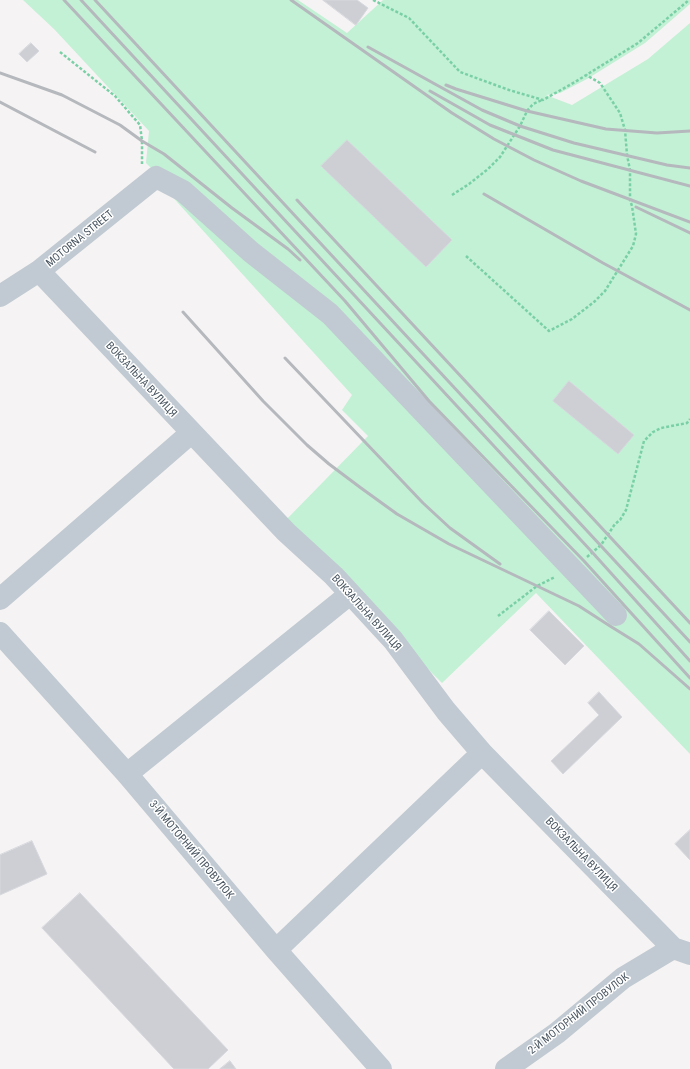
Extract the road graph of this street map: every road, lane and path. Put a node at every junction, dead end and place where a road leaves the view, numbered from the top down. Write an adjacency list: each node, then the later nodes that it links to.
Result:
1 (373, 0): 5 (path)
2 (689, 0): 4 (path)
3 (60, 52): 6 (path)
4 (586, 75): 5 (path); 8 (path)
5 (543, 100): 7 (path)
6 (156, 177): 9 (street, MOTORNA STREET); 13 (street)
7 (452, 195)
8 (466, 256)
9 (39, 272): 10 (street, MOTORNA STREET); 12 (street, ВОКЗАЛЬНА ВУЛИЦЯ)
10 (0, 296)
11 (690, 419): 13 (path)
12 (191, 433): 14 (street, ВОКЗАЛЬНА ВУЛИЦЯ); 15 (street)
13 (569, 566): 16 (street); 17 (path)
14 (350, 594): 19 (street, ВОКЗАЛЬНА ВУЛИЦЯ); 20 (street)
15 (0, 599)
16 (616, 615)
17 (498, 616)
18 (0, 633): 20 (street, 3-Й МОТОРНИЙ ПРОВУЛОК)
19 (482, 753): 21 (street); 22 (street, ВОКЗАЛЬНА ВУЛИЦЯ)
20 (127, 774): 21 (street, 3-Й МОТОРНИЙ ПРОВУЛОК)
21 (276, 950): 23 (street, 3-Й МОТОРНИЙ ПРОВУЛОК)
22 (681, 951): 24 (street, 2-Й МОТОРНИЙ ПРОВУЛОК)
23 (381, 1069)
24 (506, 1069)

